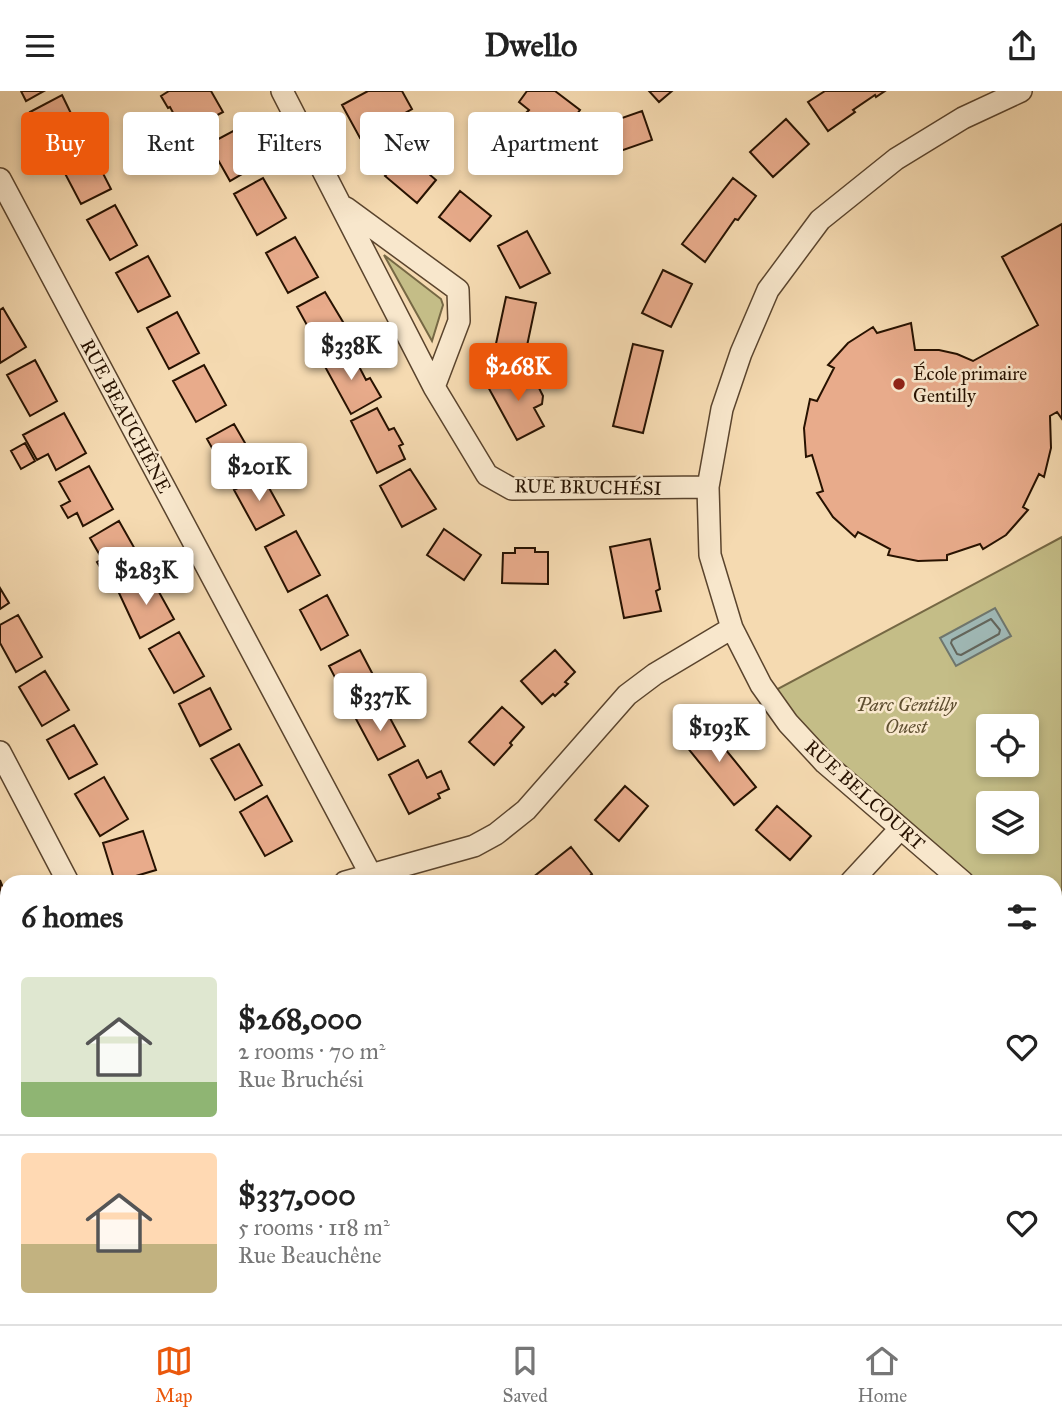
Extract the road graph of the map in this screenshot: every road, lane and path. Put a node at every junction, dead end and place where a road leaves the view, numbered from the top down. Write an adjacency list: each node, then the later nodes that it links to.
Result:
1 (282, 91): 4 (street, RUE BRUCHÉSI)
2 (1021, 91): 6 (street, RUE BELCOURT)
3 (0, 179): 11 (street, RUE BEAUCHÊNE)
4 (341, 205): 5 (street, RUE BRUCHÉSI); 5 (street)
5 (434, 387): 6 (street, RUE BRUCHÉSI)
6 (708, 487): 7 (street, RUE BELCOURT)
7 (732, 628): 9 (street, RUE BELCOURT); 11 (street)
8 (0, 752): 10 (street)
9 (900, 829): 12 (street); 13 (street, RUE BELCOURT)
10 (64, 875)
11 (371, 875)
12 (857, 875)
13 (955, 875)

